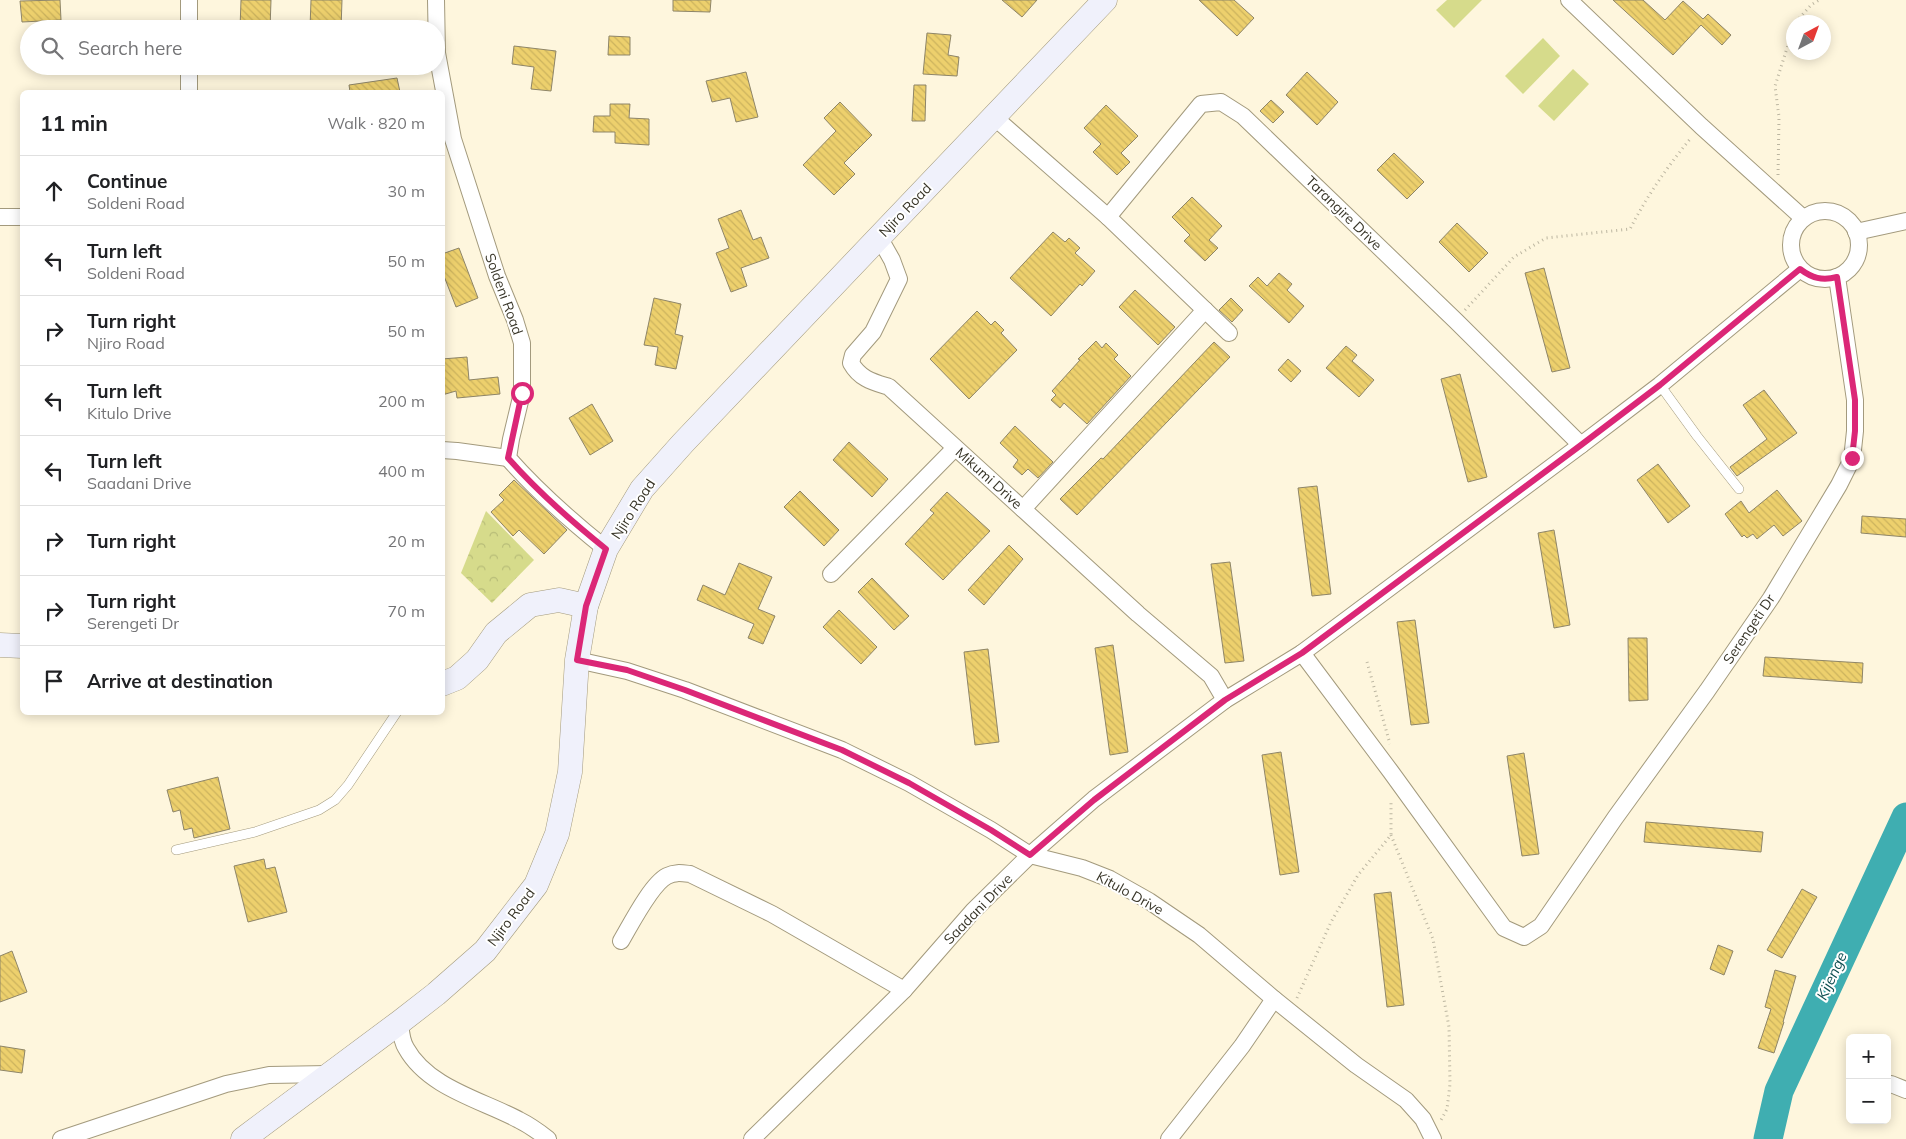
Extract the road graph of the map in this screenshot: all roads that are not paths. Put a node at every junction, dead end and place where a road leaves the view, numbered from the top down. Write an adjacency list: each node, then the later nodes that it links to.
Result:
1 (189, 0): 5 (street)
2 (436, 0): 6 (street, Soldeni Road)
3 (1104, 0): 12 (street, Njiro Road)
4 (1569, 0): 16 (street)
5 (189, 20)
6 (436, 20)
7 (189, 75): 9 (street)
8 (441, 75): 10 (street, Soldeni Road)
9 (189, 90)
10 (443, 90)
11 (445, 99): 28 (street, Soldeni Road)
12 (994, 117): 13 (street); 19 (street, Njiro Road)
13 (1108, 216): 22 (street); 25 (street, Tarangire Drive)
14 (0, 217): 15 (street)
15 (20, 217)
16 (1803, 218): 18 (street); 20 (street)
17 (1906, 221): 18 (street)
18 (1856, 232): 21 (street)
19 (879, 237): 26 (street, Mikumi Drive); 31 (street, Njiro Road)
20 (1800, 269): 21 (street); 24 (street, Saadani Drive)
21 (1837, 277): 36 (street, Serengeti Dr)
22 (1205, 310): 23 (street); 30 (street)
23 (1229, 333)
24 (1660, 385): 25 (street, Saadani Drive); 29 (lane)
25 (1581, 445): 36 (street, Saadani Drive)
26 (956, 448): 30 (street, Mikumi Drive); 32 (street)
27 (445, 450): 28 (street)
28 (508, 458): 31 (street)
29 (1739, 489)
30 (1023, 509): 39 (street, Mikumi Drive)
31 (606, 549): 33 (street, Njiro Road)
32 (831, 574)
33 (586, 606): 37 (street, Njiro Road); 38 (street)
34 (0, 645): 35 (street)
35 (20, 646)
36 (1302, 653): 39 (street, Saadani Drive)
37 (577, 660): 42 (street, Kitulo Drive); 46 (street, Njiro Road)
38 (445, 683)
39 (1225, 700): 42 (street, Saadani Drive)
40 (396, 715): 41 (lane)
41 (176, 850)
42 (1030, 855): 44 (street, Saadani Drive); 45 (street, Kitulo Drive)
43 (621, 941): 44 (street)
44 (904, 990): 51 (street, Saadani Drive)
45 (1274, 999): 52 (street); 53 (street, Kitulo Drive)
46 (400, 1022): 47 (street, Njiro Road); 50 (street)
47 (329, 1074): 48 (street); 49 (street, Njiro Road)
48 (61, 1139)
49 (243, 1139)
50 (548, 1139)
51 (752, 1139)
52 (1169, 1139)
53 (1432, 1139)

